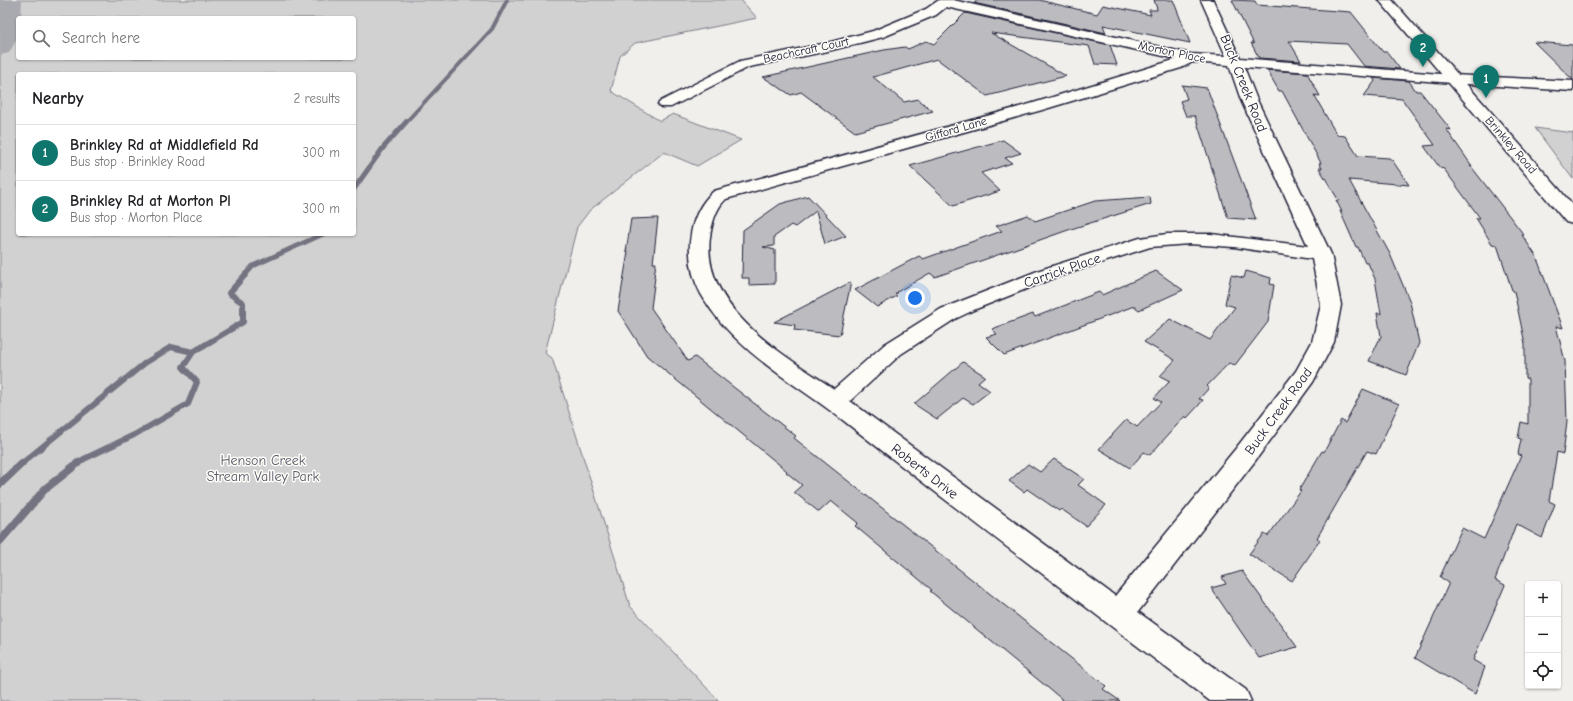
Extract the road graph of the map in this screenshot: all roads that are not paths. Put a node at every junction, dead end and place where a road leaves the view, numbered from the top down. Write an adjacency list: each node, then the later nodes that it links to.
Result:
1 (1207, 0): 5 (street, Buck Creek Road)
2 (1385, 0): 6 (street, Brinkley Road)
3 (945, 2): 4 (street, Morton Place); 8 (street, Beachcraft Court)
4 (1191, 58): 5 (street, Morton Place); 9 (street, Gifford Lane)
5 (1235, 63): 6 (street, Morton Place); 11 (street, Buck Creek Road)
6 (1453, 79): 7 (street, Morton Place); 10 (street, Brinkley Road)
7 (1573, 86)
8 (666, 104)
9 (720, 195): 12 (street, Roberts Drive)
10 (1573, 218)
11 (1322, 254): 12 (street, Carrick Place); 13 (street, Buck Creek Road)
12 (835, 401): 13 (street, Roberts Drive)
13 (1118, 615): 14 (street, Roberts Drive)
14 (1235, 701)

